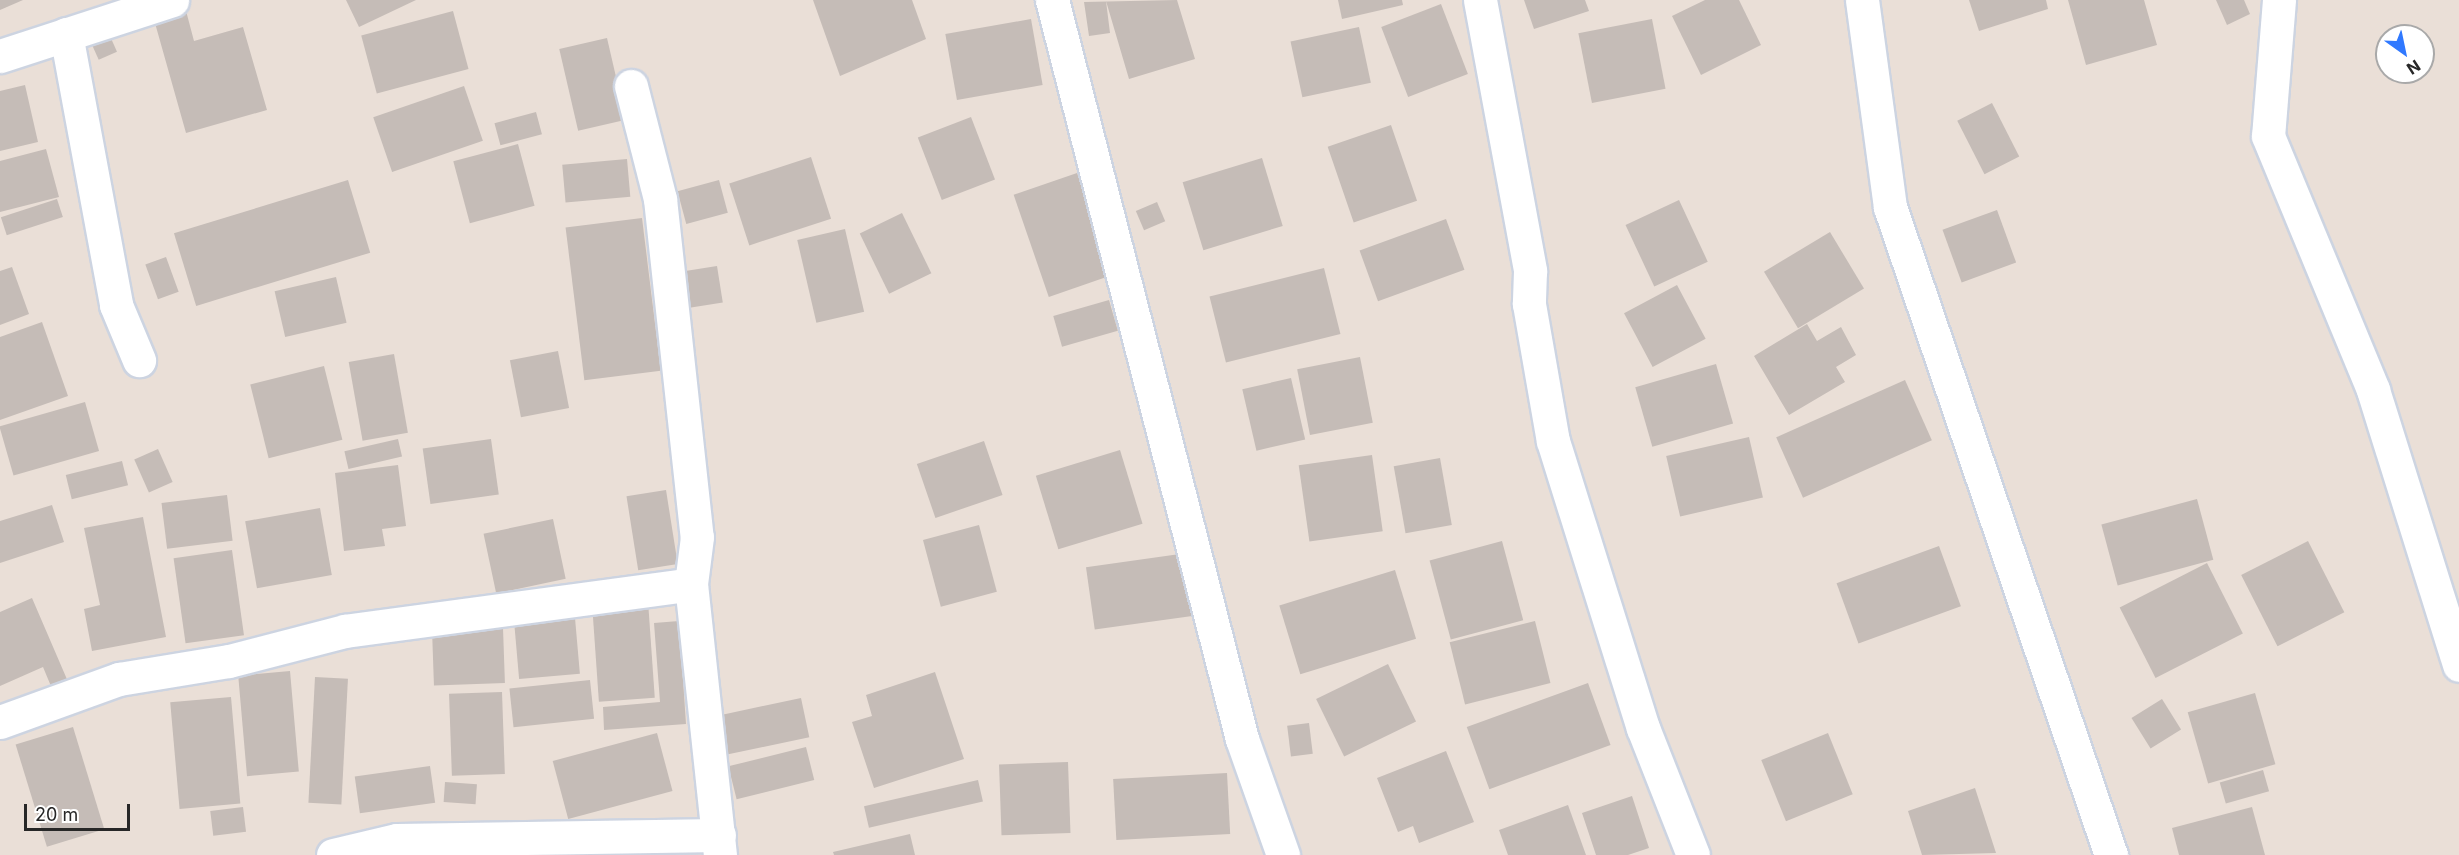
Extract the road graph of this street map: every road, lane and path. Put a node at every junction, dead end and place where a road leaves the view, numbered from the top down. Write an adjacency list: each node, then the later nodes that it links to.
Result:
1 (172, 0): 6 (street)
2 (1052, 0): 15 (street)
3 (1480, 0): 16 (street)
4 (1862, 0): 17 (street)
5 (2278, 0): 11 (street)
6 (66, 34): 7 (street); 9 (street)
7 (0, 56)
8 (632, 86): 10 (street)
9 (139, 360)
10 (691, 584): 12 (street); 13 (street)
11 (2459, 665)
12 (0, 722)
13 (720, 845): 14 (street)
14 (333, 855)
15 (1283, 855)
16 (1693, 855)
17 (2111, 855)

